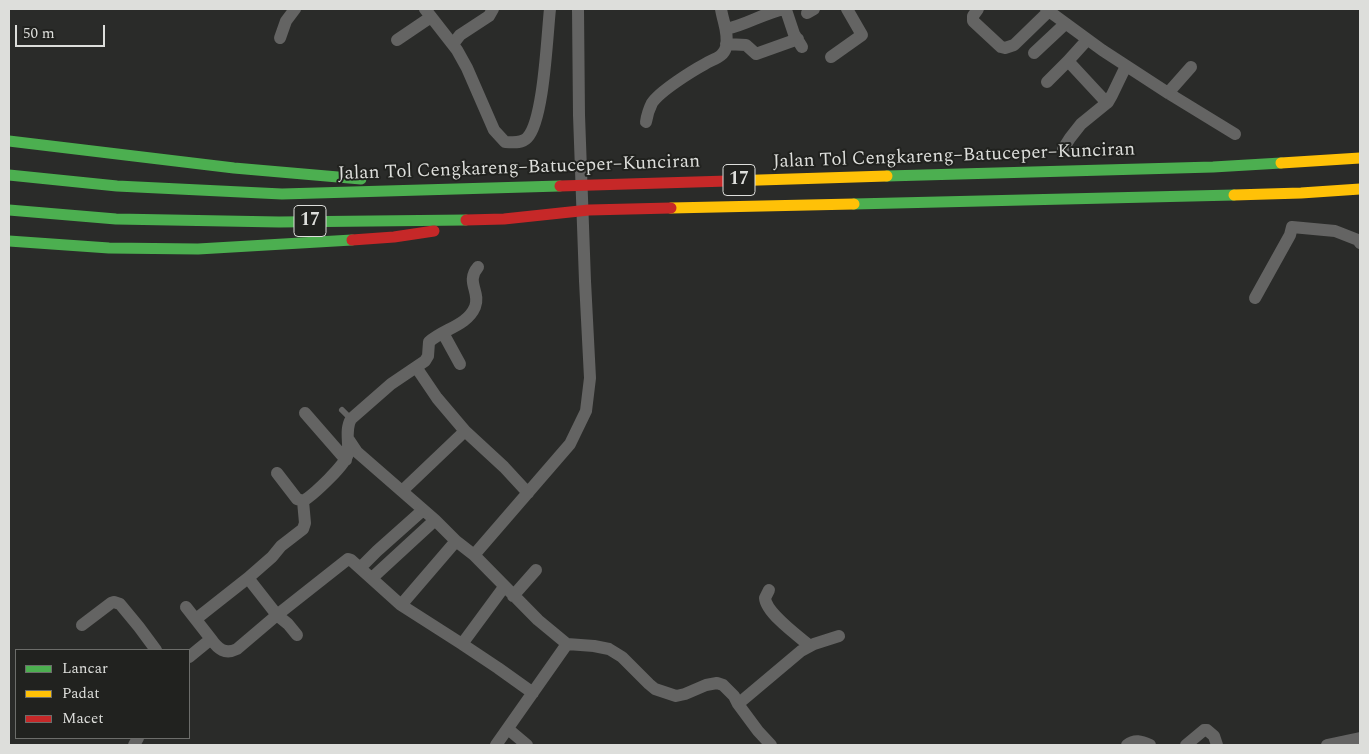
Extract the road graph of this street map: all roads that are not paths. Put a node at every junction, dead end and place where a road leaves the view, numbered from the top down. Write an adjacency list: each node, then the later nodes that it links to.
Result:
1 (295, 9): 11 (street)
2 (494, 9): 14 (street)
3 (550, 9): 14 (street)
4 (578, 9): 49 (street)
5 (721, 9): 10 (street)
6 (847, 9): 17 (street)
7 (978, 9): 9 (street)
8 (428, 13): 12 (street); 14 (street)
9 (1056, 14): 13 (street); 16 (street)
10 (726, 29): 15 (street); 15 (street)
11 (280, 38)
12 (397, 40)
13 (1087, 40): 18 (street); 19 (street)
14 (453, 44)
15 (726, 44): 24 (street)
16 (1034, 53)
17 (831, 57)
18 (1068, 61): 21 (street); 23 (street)
19 (1126, 66): 22 (street); 23 (street)
20 (1191, 67): 22 (street)
21 (1047, 82)
22 (1168, 94): 25 (street)
23 (1107, 103): 27 (street)
24 (646, 122)
25 (1235, 134)
26 (9, 141): 30 (highway)
27 (1063, 149)
28 (1360, 158): 30 (highway, Jalan Tol Cengkareng–Batuceper–Kunciran / 17)
29 (9, 175): 30 (highway, Jalan Tol Cengkareng–Batuceper–Kunciran / 17)
30 (462, 188)
31 (1360, 189): 32 (highway, 17)
32 (1301, 193): 33 (highway); 35 (highway, 17)
33 (1360, 197)
34 (9, 210): 35 (highway, 17)
35 (504, 219): 37 (highway)
36 (1359, 240): 39 (street)
37 (9, 241)
38 (478, 266): 40 (street)
39 (1255, 298)
40 (443, 333): 41 (street); 42 (street)
41 (460, 364)
42 (416, 367): 44 (street); 45 (street)
43 (304, 413): 46 (street)
44 (465, 431): 48 (street); 49 (street)
45 (349, 440): 46 (street); 48 (street)
46 (346, 460): 50 (street)
47 (277, 473): 50 (street)
48 (402, 492): 51 (street)
49 (528, 493): 54 (street)
50 (303, 501): 57 (street)
51 (423, 510): 52 (street); 55 (street)
52 (435, 520): 53 (street); 58 (street)
53 (456, 541): 54 (street); 61 (street)
54 (474, 556): 60 (street)
55 (360, 568): 58 (street); 63 (street)
56 (536, 570): 60 (street)
57 (248, 578): 63 (street); 64 (street)
58 (372, 578): 61 (street)
59 (769, 590): 71 (street)
60 (508, 591): 69 (street); 70 (street)
61 (401, 604): 69 (street)
62 (186, 607): 64 (street)
63 (277, 615): 66 (street); 68 (street)
64 (196, 619): 68 (street)
65 (82, 625): 72 (street)
66 (297, 635)
67 (839, 636): 71 (street)
68 (211, 639): 73 (street)
69 (462, 644): 74 (street)
70 (566, 644): 74 (street); 75 (street)
71 (810, 646): 75 (street)
72 (155, 649)
73 (190, 656)
74 (533, 693): 76 (street)
75 (738, 704): 80 (street)
76 (508, 729): 78 (street); 79 (street)
77 (1360, 738): 85 (street)
78 (496, 745)
79 (527, 745)
80 (771, 745)
81 (1127, 745): 82 (street)
82 (1150, 745)
83 (1186, 745): 84 (street)
84 (1217, 745)
85 (1327, 745)

